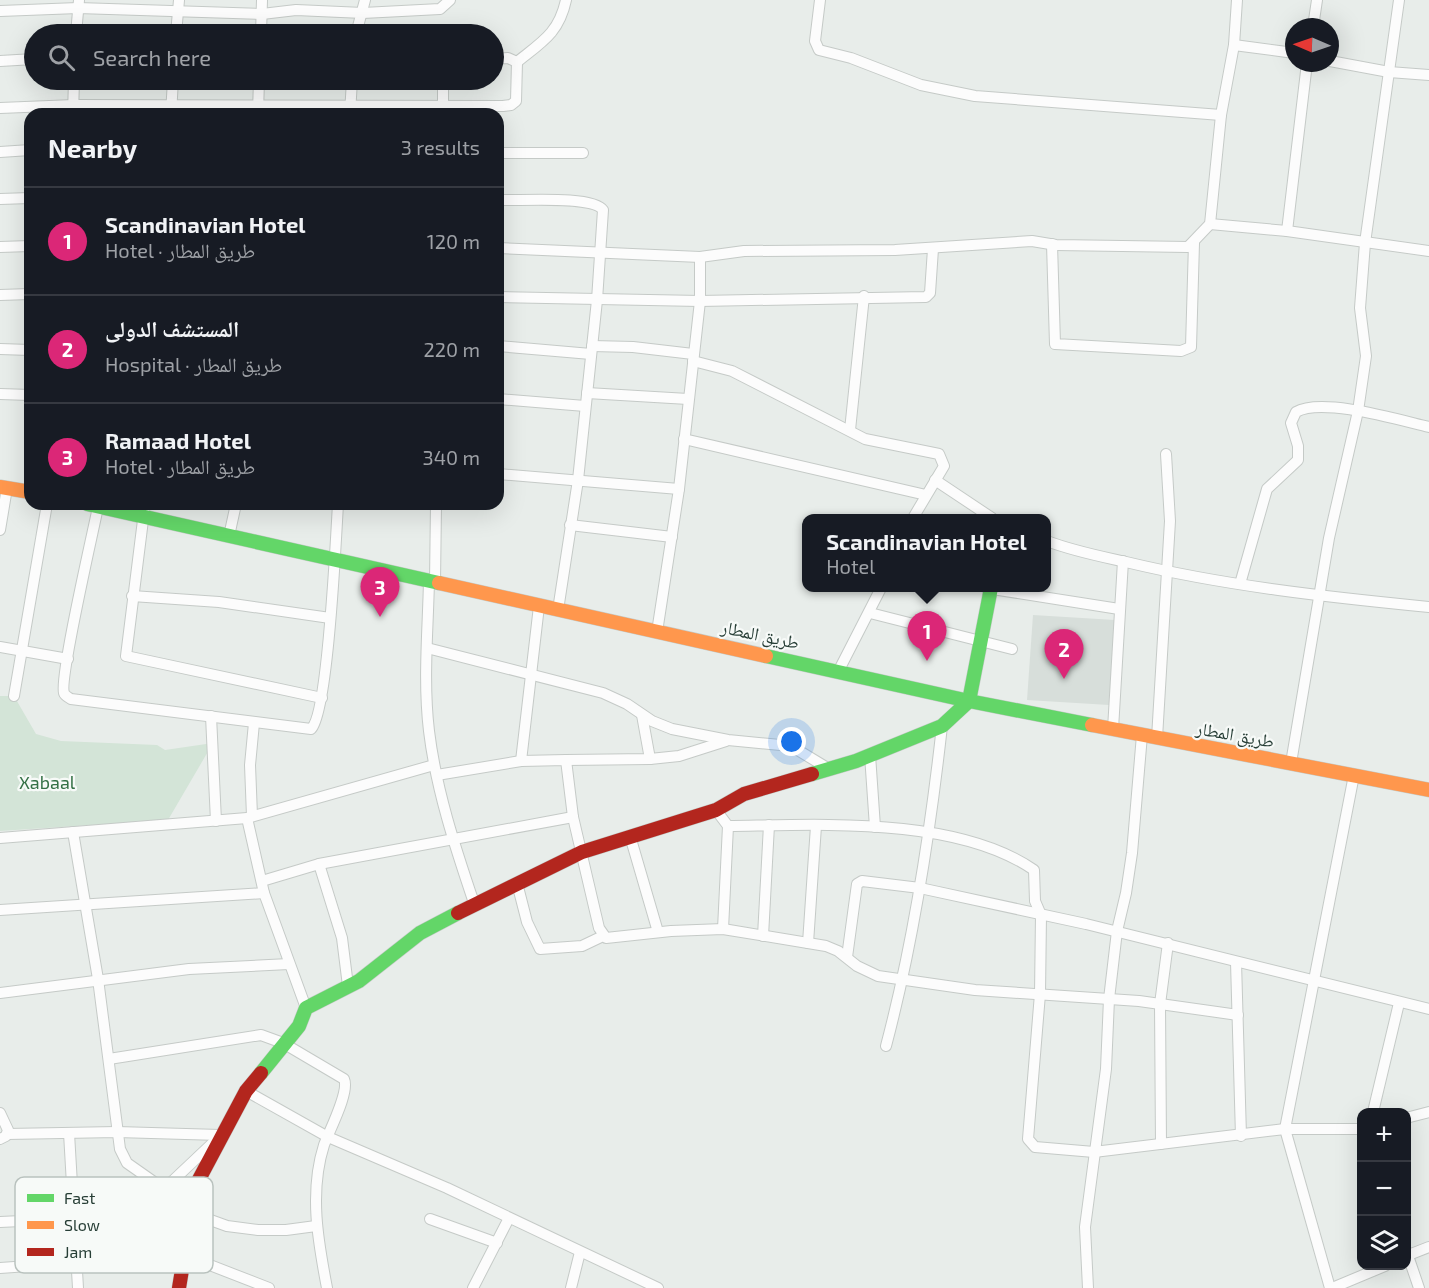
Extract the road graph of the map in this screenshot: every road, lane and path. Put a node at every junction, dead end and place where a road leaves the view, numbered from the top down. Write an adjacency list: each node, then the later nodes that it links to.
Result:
1 (179, 0): 12 (street)
2 (262, 0): 14 (street)
3 (365, 0): 13 (street)
4 (450, 0): 13 (street)
5 (566, 0): 25 (street)
6 (820, 0): 43 (street)
7 (1237, 0): 20 (street)
8 (1317, 0): 15 (street)
9 (1399, 0): 28 (street)
10 (79, 4): 11 (street); 12 (street); 16 (street)
11 (0, 11)
12 (178, 12): 14 (street); 17 (street)
13 (363, 13): 14 (street); 19 (street)
14 (262, 14): 18 (street)
15 (1314, 18)
16 (77, 24)
17 (177, 24)
18 (262, 24)
19 (357, 24)
20 (1234, 45): 21 (street); 43 (street)
21 (1285, 52)
22 (504, 58): 25 (street)
23 (24, 60): 24 (street)
24 (0, 61)
25 (517, 62): 42 (street)
26 (1339, 63): 28 (street)
27 (1306, 72): 52 (street)
28 (1389, 72): 29 (street); 54 (street)
29 (1429, 75)
30 (74, 90): 37 (street)
31 (172, 90): 38 (street)
32 (259, 90): 39 (street)
33 (351, 90): 40 (street)
34 (442, 90): 41 (street)
35 (0, 108): 36 (street)
36 (24, 108)
37 (73, 108)
38 (171, 108)
39 (258, 108)
40 (350, 108)
41 (443, 108)
42 (463, 108)
43 (1221, 115): 51 (street)
44 (24, 150): 45 (street)
45 (0, 152)
46 (504, 153): 47 (street)
47 (583, 153)
48 (0, 198): 49 (street)
49 (24, 198)
50 (504, 200): 60 (street)
51 (1210, 224): 52 (street); 53 (street)
52 (1287, 231): 54 (street)
53 (1194, 243): 55 (street); 55 (street)
54 (1365, 243): 61 (street); 80 (street)
55 (1052, 244): 59 (street)
56 (24, 246): 57 (street)
57 (0, 247)
58 (504, 248): 60 (street)
59 (933, 249): 62 (street); 65 (street)
60 (599, 251): 62 (street); 67 (street)
61 (1429, 251)
62 (700, 256): 68 (street)
63 (0, 294): 64 (street)
64 (24, 294)
65 (864, 296): 68 (street); 82 (street)
66 (504, 297): 67 (street)
67 (597, 300): 68 (street); 72 (street)
68 (700, 301): 73 (street)
69 (504, 346): 72 (street)
70 (0, 349): 71 (street)
71 (24, 350)
72 (591, 350): 73 (street); 74 (street)
73 (693, 358): 78 (street); 82 (street)
74 (587, 393): 78 (street); 79 (street)
75 (0, 394): 76 (street)
76 (24, 395)
77 (504, 399): 79 (street)
78 (688, 399): 83 (street)
79 (585, 406): 86 (street)
80 (1358, 411): 81 (street); 109 (street); 114 (street)
81 (1429, 427)
82 (850, 430): 87 (street)
83 (684, 439): 89 (street); 91 (street)
84 (1166, 454): 107 (street)
85 (504, 474): 86 (street)
86 (578, 480): 89 (street); 100 (street)
87 (935, 480): 91 (street); 99 (street)
88 (4, 487): 90 (main road); 101 (street)
89 (679, 489): 103 (street)
90 (24, 491)
91 (926, 495): 98 (street)
92 (46, 510): 126 (street)
93 (92, 510): 127 (street)
94 (144, 510): 102 (main road, طريق المطار); 113 (street)
95 (235, 510): 102 (street)
96 (338, 510): 105 (street)
97 (436, 510): 108 (street)
98 (916, 514)
99 (985, 514)
100 (570, 525): 103 (street); 118 (street)
101 (0, 530)
102 (229, 536): 105 (main road, طريق المطار)
103 (672, 537): 121 (street)
104 (1051, 543): 106 (street)
105 (335, 560): 108 (main road, طريق المطار); 120 (street)
106 (1123, 561): 107 (street); 117 (street)
107 (1165, 572): 109 (street); 139 (street)
108 (432, 581): 115 (main road, طريق المطار); 124 (street)
109 (1240, 584): 114 (street)
110 (879, 592): 119 (street)
111 (988, 592): 122 (main road)
112 (1014, 592): 117 (street)
113 (132, 596): 120 (street); 131 (street)
114 (1320, 596): 116 (street); 145 (street)
115 (539, 606): 118 (main road, طريق المطار); 129 (street)
116 (1429, 607)
117 (1119, 609): 137 (street)
118 (558, 610): 121 (main road, طريق المطار)
119 (870, 613): 122 (street); 128 (street)
120 (330, 618): 131 (street)
121 (657, 632): 128 (main road, طريق المطار)
122 (982, 641): 125 (street); 132 (main road)
123 (0, 647): 126 (street)
124 (427, 648): 129 (street); 147 (street)
125 (1012, 649)
126 (21, 651): 127 (street); 130 (street)
127 (68, 659): 134 (street)
128 (839, 670): 132 (main road, طريق المطار)
129 (531, 675): 133 (street); 144 (street)
130 (14, 696)
131 (322, 698): 135 (street)
132 (969, 701): 136 (main road); 137 (main road, طريق المطار)
133 (642, 715): 140 (street); 142 (street)
134 (211, 716): 135 (street); 153 (street)
135 (254, 723): 151 (street)
136 (942, 726): 141 (main road); 159 (street)
137 (1113, 729): 138 (main road, طريق المطار)
138 (1142, 735): 139 (main road, طريق المطار); 175 (street)
139 (1156, 738): 145 (main road, طريق المطار)
140 (728, 740): 142 (street); 146 (street)
141 (870, 755): 146 (main road); 157 (street)
142 (650, 759): 143 (street)
143 (566, 760): 144 (street); 152 (street)
144 (521, 761): 147 (street)
145 (1291, 763): 148 (main road, طريق المطار)
146 (829, 769): 150 (main road)
147 (435, 770): 151 (street); 162 (street)
148 (1354, 775): 149 (main road, طريق المطار); 185 (street)
149 (1429, 790)
150 (716, 810): 155 (street); 160 (main road)
151 (249, 817): 153 (street); 165 (street)
152 (573, 817): 162 (street); 163 (street)
153 (216, 821): 158 (street)
154 (769, 825): 155 (street); 156 (street); 177 (street)
155 (728, 826): 173 (street)
156 (816, 826): 157 (street); 179 (street)
157 (875, 826): 159 (street)
158 (73, 832): 161 (street); 170 (street)
159 (930, 834): 167 (street); 172 (street)
160 (630, 837): 163 (main road); 174 (street)
161 (0, 838)
162 (454, 840): 164 (street); 169 (street)
163 (582, 852): 166 (main road); 176 (street)
164 (319, 864): 165 (street); 186 (street)
165 (262, 881): 168 (street)
166 (517, 883): 169 (main road); 176 (street)
167 (920, 888): 172 (street); 180 (street); 184 (street)
168 (264, 893): 170 (street); 182 (street)
169 (474, 903): 186 (main road)
170 (85, 905): 171 (street); 183 (street)
171 (0, 910)
172 (1041, 915): 175 (street); 188 (street)
173 (723, 929): 174 (street); 177 (street)
174 (658, 932): 176 (street)
175 (1117, 932): 178 (street); 189 (street)
176 (603, 936)
177 (763, 936): 179 (street)
178 (1168, 943): 181 (street); 191 (street)
179 (808, 944): 180 (street)
180 (847, 957): 184 (street)
181 (1236, 962): 185 (street); 194 (street)
182 (289, 964): 183 (street); 192 (street)
183 (98, 979): 187 (street); 197 (street)
184 (903, 980): 188 (street); 196 (street)
185 (1313, 982): 190 (street); 203 (street)
186 (348, 986): 192 (main road)
187 (0, 993)
188 (1040, 994): 189 (street); 212 (street)
189 (1109, 999): 191 (street); 212 (street)
190 (1399, 1003): 193 (street); 199 (street)
191 (1160, 1004): 194 (street); 211 (street)
192 (306, 1008): 195 (main road)
193 (1429, 1009)
194 (1239, 1015): 209 (street)
195 (283, 1043): 197 (street); 198 (main road); 210 (street)
196 (886, 1046)
197 (109, 1059): 205 (street)
198 (246, 1091): 207 (main road); 210 (street)
199 (1374, 1108)
200 (1429, 1112): 202 (street)
201 (0, 1113): 208 (street)
202 (1411, 1117)
203 (1285, 1129): 204 (street); 209 (street); 242 (street)
204 (1357, 1130)
205 (117, 1132): 206 (street); 207 (street); 214 (street)
206 (69, 1133): 208 (street); 213 (street)
207 (220, 1135): 215 (street); 216 (main road)
208 (4, 1136)
209 (1241, 1136): 211 (street)
210 (328, 1137): 217 (street); 222 (street)
211 (1161, 1144): 212 (street)
212 (1094, 1152): 241 (street)
213 (71, 1177)
214 (147, 1177)
215 (176, 1177)
216 (200, 1177)
217 (508, 1218): 223 (street); 225 (street)
218 (430, 1219): 223 (street)
219 (15, 1221): 221 (street)
220 (213, 1221): 222 (street)
221 (0, 1222)
222 (316, 1226): 237 (street)
223 (496, 1243): 238 (street)
224 (1429, 1247): 226 (street)
225 (580, 1252): 239 (street); 240 (street)
226 (1411, 1253)
227 (1411, 1265): 243 (street)
228 (213, 1266): 236 (street)
229 (15, 1267): 230 (street)
230 (0, 1268)
231 (1374, 1270): 242 (street)
232 (77, 1273): 234 (street)
233 (181, 1273): 235 (main road)
234 (78, 1288)
235 (179, 1288)
236 (268, 1288)
237 (327, 1288)
238 (473, 1288)
239 (571, 1288)
240 (658, 1288)
241 (1088, 1288)
242 (1331, 1288)
243 (1419, 1288)

